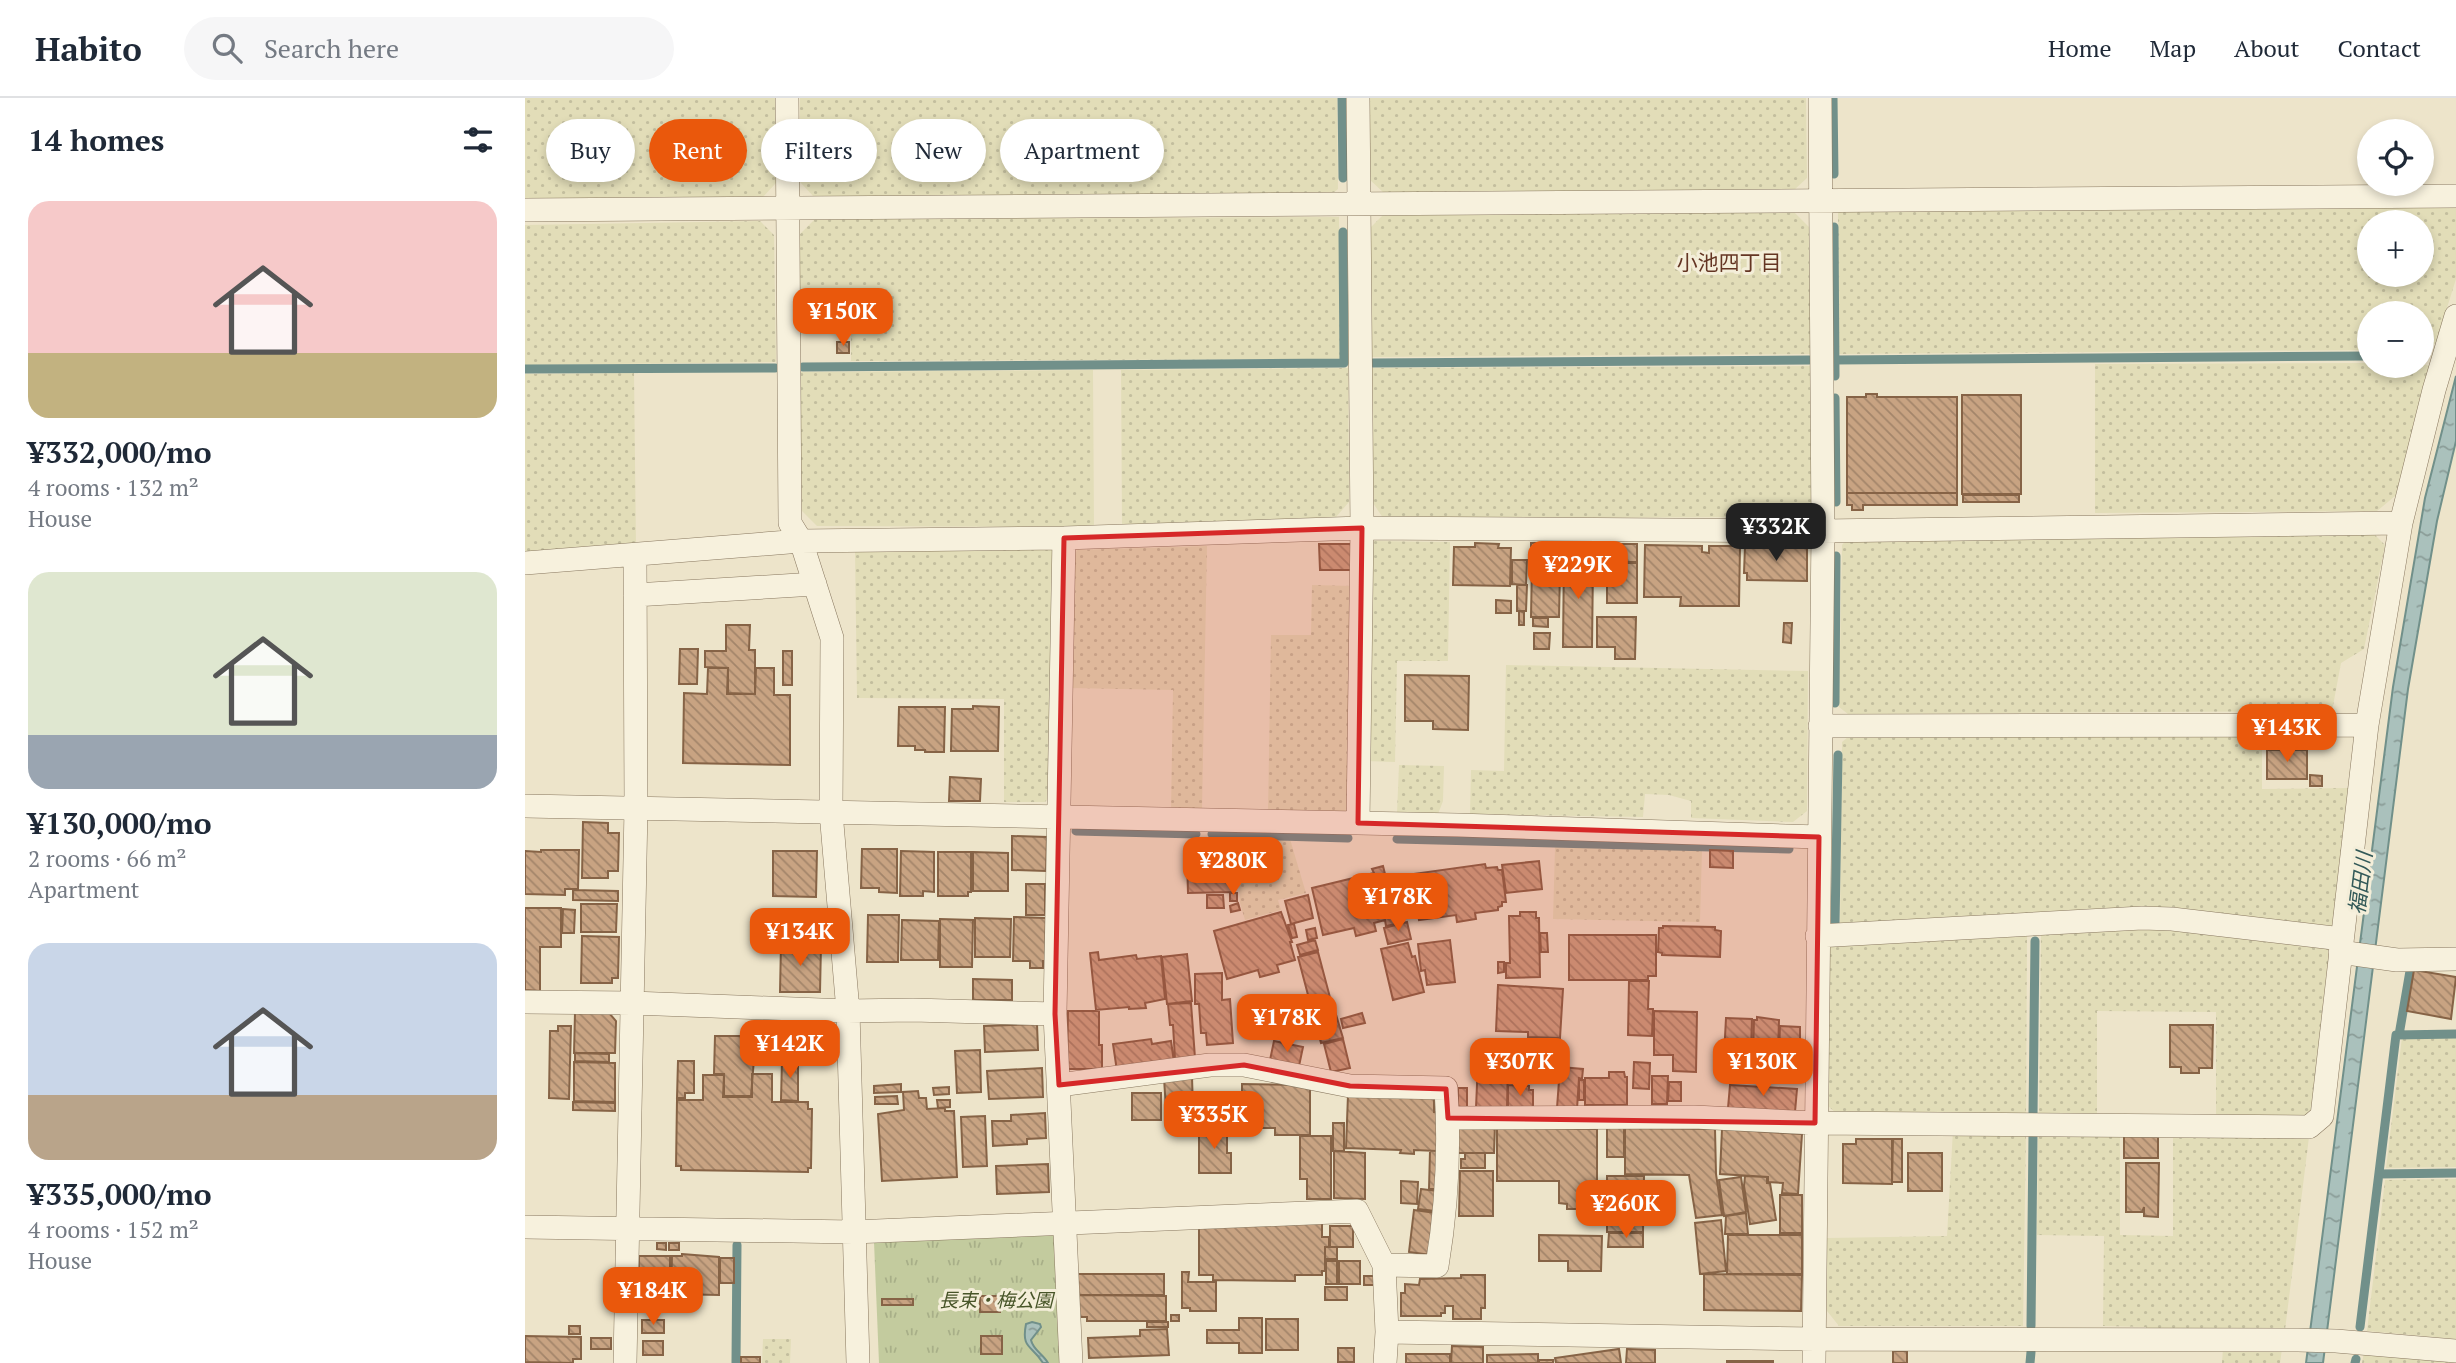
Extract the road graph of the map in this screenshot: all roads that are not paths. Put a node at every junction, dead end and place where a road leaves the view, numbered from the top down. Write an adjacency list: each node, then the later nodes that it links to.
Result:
1 (787, 98): 7 (street)
2 (1358, 98): 6 (street)
3 (1820, 98): 5 (street)
4 (2456, 196): 5 (street)
5 (1821, 200): 6 (street); 12 (street)
6 (1359, 204): 7 (street); 11 (street)
7 (788, 208): 8 (street); 14 (street)
8 (525, 210)
9 (2456, 316): 10 (street)
10 (2401, 523): 12 (street); 19 (street)
11 (1362, 528): 12 (street); 13 (street); 25 (street)
12 (1823, 531): 20 (street)
13 (1064, 538): 14 (street); 24 (street)
14 (801, 541): 15 (street); 17 (street)
15 (635, 556): 16 (street); 18 (street)
16 (525, 563)
17 (815, 584): 18 (street); 23 (street)
18 (635, 595): 22 (street)
19 (2367, 725): 20 (street); 28 (street)
20 (1820, 726): 26 (street)
21 (525, 806): 22 (street)
22 (636, 808): 23 (street); 31 (street)
23 (831, 812): 24 (street); 32 (street)
24 (1058, 816): 25 (street); 33 (street)
25 (1358, 823): 26 (street)
26 (1819, 837): 27 (street)
27 (1817, 936): 28 (street); 36 (street)
28 (2343, 948): 29 (street); 36 (street)
29 (2456, 959)
30 (525, 1002): 31 (street)
31 (632, 1003): 32 (street); 39 (street)
32 (848, 1011): 33 (street); 40 (street)
33 (1055, 1014): 34 (street)
34 (1059, 1085): 35 (street); 37 (street)
35 (1448, 1118): 36 (street); 41 (street)
36 (1815, 1123): 43 (street)
37 (1066, 1222): 40 (street); 41 (street); 47 (street)
38 (525, 1227): 39 (street)
39 (627, 1230): 40 (street); 45 (street)
40 (853, 1233): 46 (street)
41 (1384, 1265): 42 (street)
42 (1387, 1332): 43 (street); 48 (street)
43 (1815, 1339): 44 (street); 49 (street)
44 (2456, 1351)
45 (625, 1363)
46 (858, 1363)
47 (1071, 1363)
48 (1385, 1363)
49 (1814, 1363)

